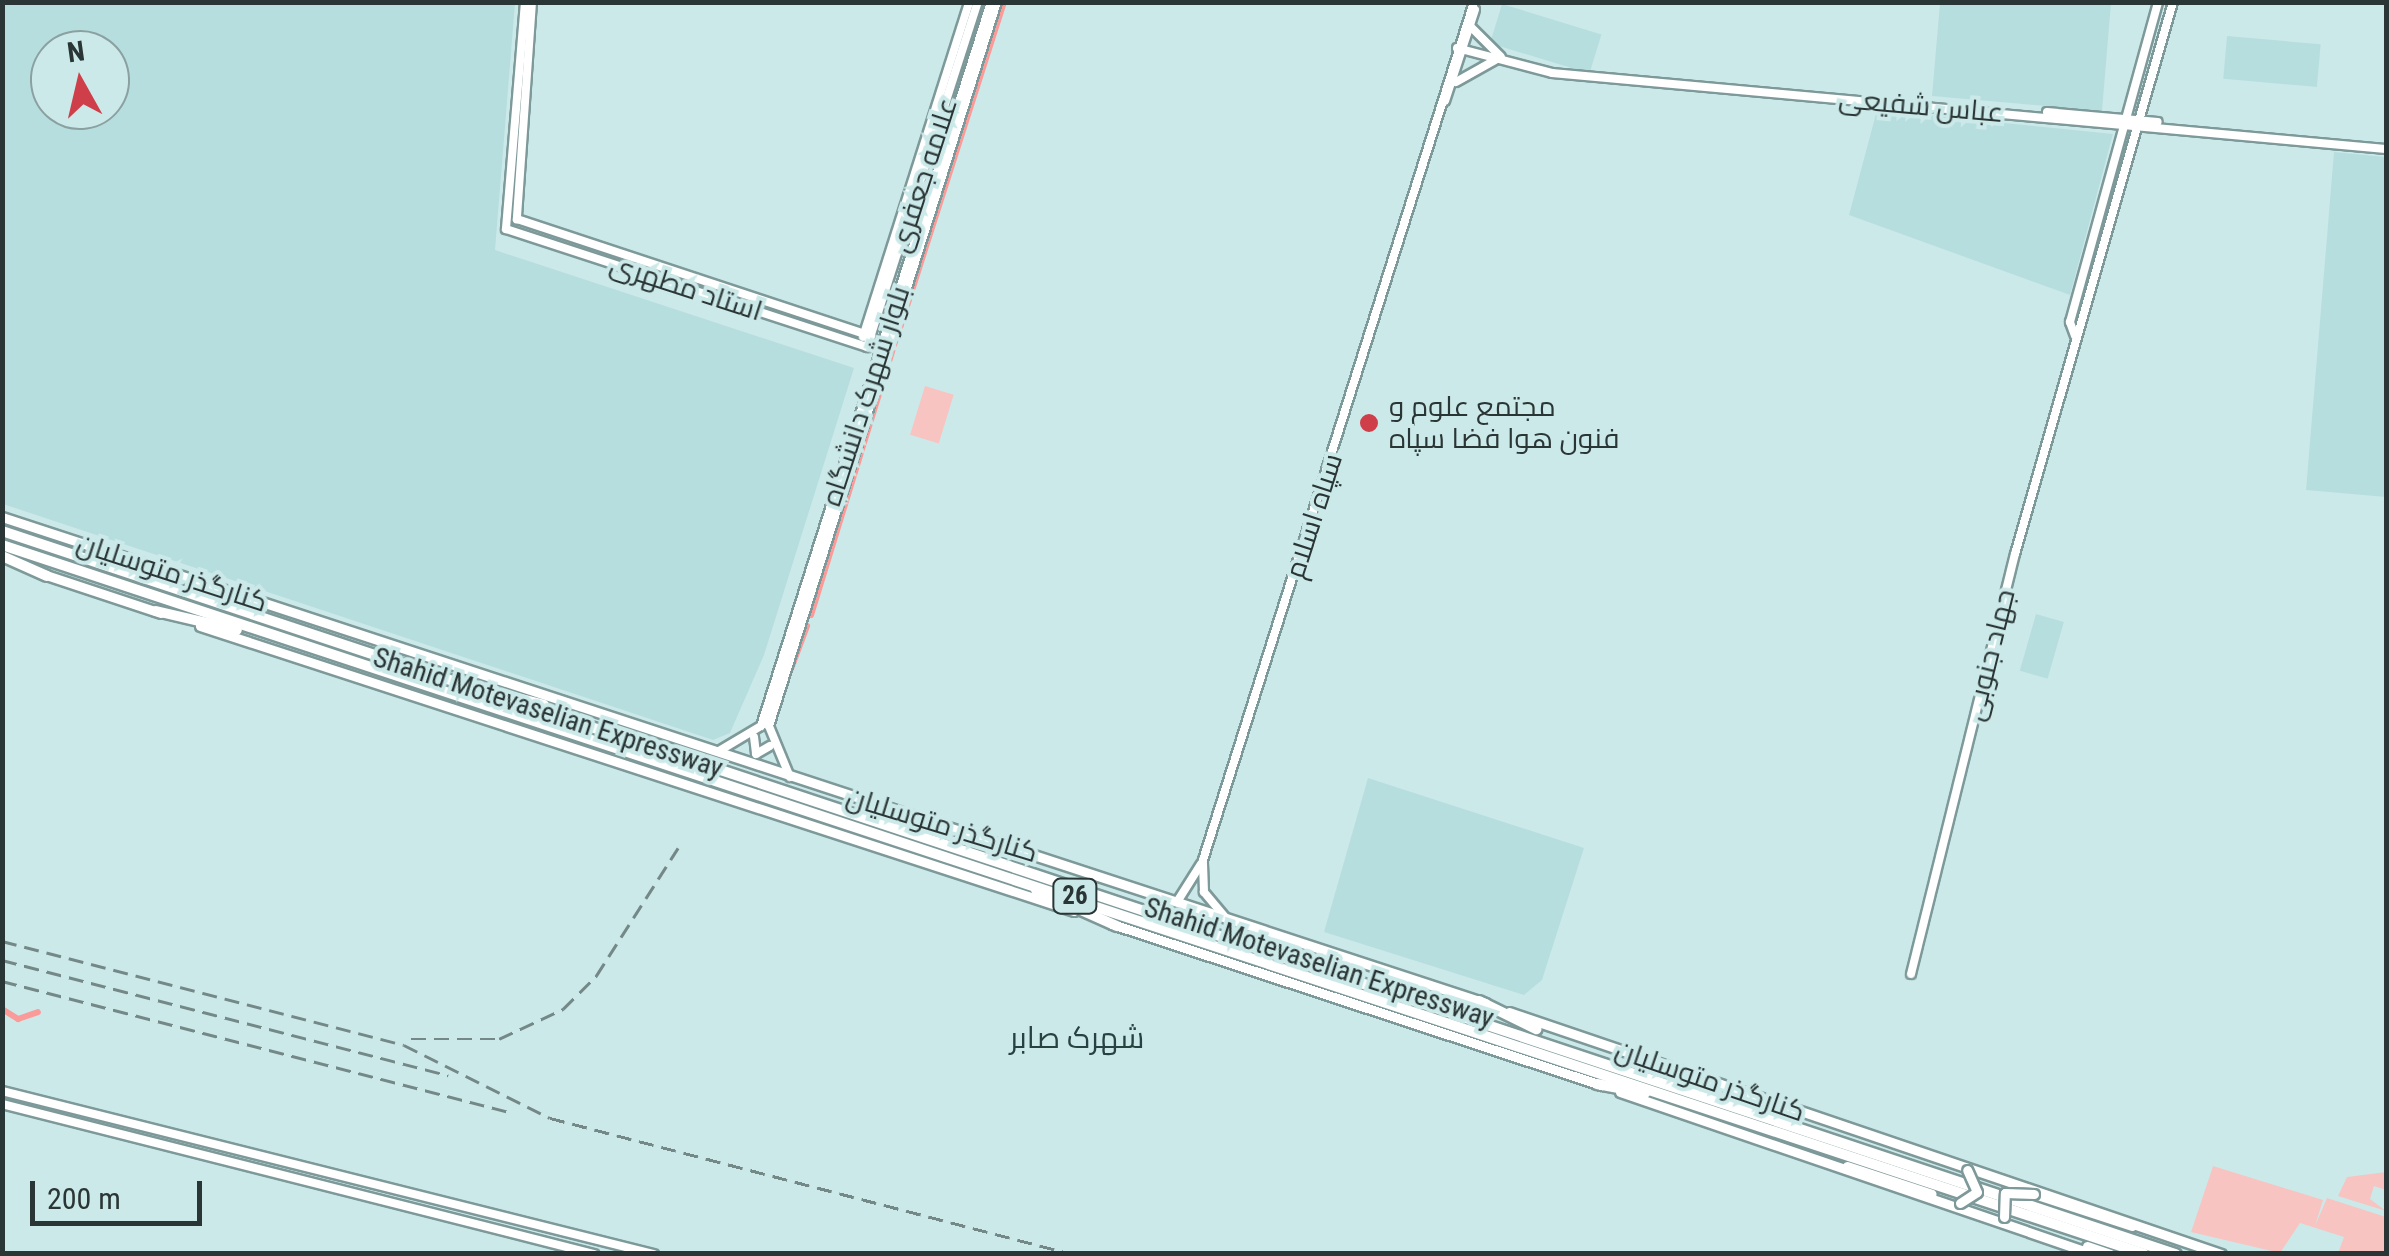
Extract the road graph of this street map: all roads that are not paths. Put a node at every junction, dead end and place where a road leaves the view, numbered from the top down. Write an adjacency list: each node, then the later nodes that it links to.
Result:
1 (528, 2): 11 (street)
2 (969, 2): 17 (street, علامه جعفری)
3 (978, 2): 17 (street, علامه جعفری)
4 (994, 2): 26 (street, بلوار شهرک دانشگاه)
5 (1475, 2): 8 (street, سپاه اسلام); 9 (street, سپاه اسلام)
6 (2158, 2): 14 (street, جهاد جنوبی)
7 (2173, 2): 15 (street, جهاد جنوبی)
8 (1471, 27): 9 (street, سپاه اسلام); 10 (street)
9 (1461, 46): 10 (street, عباس شفیعی); 12 (street, سپاه اسلام); 13 (street, سپاه اسلام)
10 (1501, 58): 12 (street); 14 (street, عباس شفیعی)
11 (522, 80): 17 (street, استاد مطهری); 19 (street, استاد مطهری)
12 (1451, 90): 13 (street, سپاه اسلام)
13 (1440, 110): 34 (street, سپاه اسلام)
14 (2126, 122): 15 (street, عباس شفیعی); 18 (street, جهاد جنوبی)
15 (2137, 122): 16 (street, عباس شفیعی); 18 (street, جهاد جنوبی)
16 (2386, 146)
17 (868, 335): 19 (street, علامه جعفری)
18 (2074, 336): 39 (street, جهاد جنوبی)
19 (864, 345)
20 (2, 517): 29 (main road, کنارگذر متوسلیان)
21 (5, 532): 28 (highway, Shahid Motevaselian Expressway)
22 (2, 546): 27 (highway, Shahid Motevaselian Expressway / 26)
23 (2, 558): 24 (highway)
24 (47, 576): 25 (main road, کنارگذر متوسلیان)
25 (156, 611): 27 (highway); 38 (main road, کنارگذر متوسلیان)
26 (798, 619): 30 (street, بلوار شهرک دانشگاه); 31 (street, بلوار شهرک دانشگاه)
27 (304, 646): 35 (highway, Shahid Motevaselian Expressway / 26)
28 (460, 684): 29 (main road); 41 (highway, Shahid Motevaselian Expressway)
29 (605, 718): 32 (main road, کنارگذر متوسلیان)
30 (754, 737): 31 (street); 32 (street)
31 (770, 746): 33 (street)
32 (703, 752): 33 (main road, کنارگذر متوسلیان)
33 (792, 780): 36 (main road, کنارگذر متوسلیان)
34 (1203, 860): 36 (street, سپاه اسلام); 37 (street)
35 (994, 870): 38 (highway); 44 (highway, Shahid Motevaselian Expressway / 26)
36 (1177, 902): 37 (main road, کنارگذر متوسلیان)
37 (1225, 917): 40 (main road, کنارگذر متوسلیان)
38 (1117, 926): 42 (main road, کنارگذر متوسلیان)
39 (1910, 974)
40 (1479, 1001): 41 (highway); 46 (main road, کنارگذر متوسلیان)
41 (1592, 1053): 58 (highway, Shahid Motevaselian Expressway)
42 (1597, 1084): 44 (highway); 49 (main road, کنارگذر متوسلیان)
43 (4, 1091): 45 (street); 47 (street)
44 (1689, 1103): 57 (highway, Shahid Motevaselian Expressway / 26)
45 (4, 1104): 48 (street)
46 (1832, 1123): 49 (main road, bridge); 52 (main road, کنارگذر متوسلیان)
47 (141, 1126): 48 (street); 50 (street)
48 (139, 1138): 51 (street)
49 (1754, 1139): 55 (main road, کنارگذر متوسلیان)
50 (298, 1165): 51 (street); 54 (street)
51 (295, 1178): 53 (street)
52 (2154, 1231): 56 (main road, bridge); 59 (main road, کنارگذر متوسلیان)
53 (594, 1254)
54 (654, 1254)
55 (2092, 1254)
56 (2110, 1254)
57 (2144, 1254)
58 (2176, 1254)
59 (2220, 1254)

